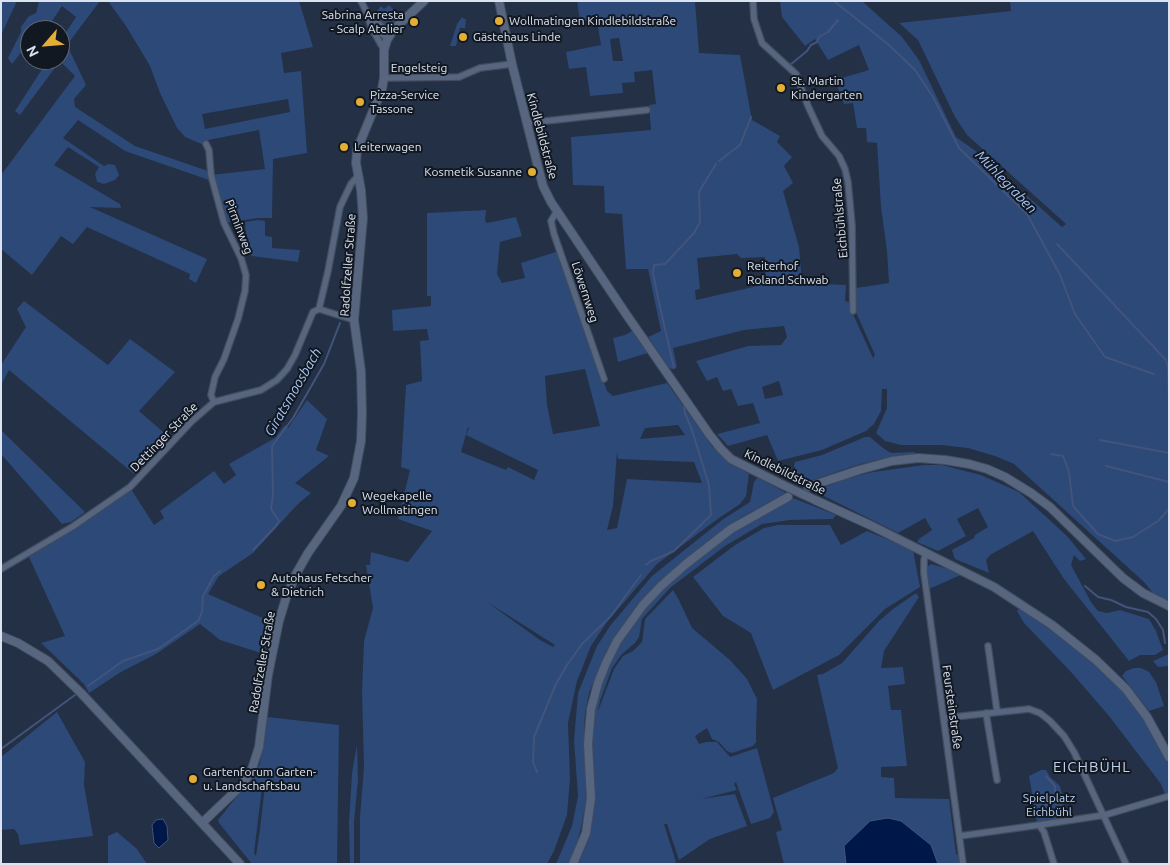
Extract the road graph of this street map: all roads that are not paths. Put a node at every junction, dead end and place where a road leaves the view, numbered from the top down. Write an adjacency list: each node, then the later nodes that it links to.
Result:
1 (361, 1): 5 (street)
2 (500, 1): 8 (main road, Kindlebildstraße)
3 (753, 1): 16 (street, Eichbühlstraße)
4 (419, 3): 6 (main road, Radolfzeller Straße)
5 (368, 16): 6 (street); 7 (street)
6 (389, 36): 7 (main road, Radolfzeller Straße)
7 (384, 50): 9 (main road, Radolfzeller Straße)
8 (512, 64): 9 (street, Engelsteig); 11 (main road, Kindlebildstraße)
9 (384, 78): 13 (main road, Radolfzeller Straße)
10 (647, 110): 11 (street)
11 (527, 123): 14 (main road, Kindlebildstraße)
12 (206, 144): 19 (street, Pirminweg)
13 (358, 176): 15 (street, Dettinger Straße); 17 (main road, Radolfzeller Straße)
14 (557, 212): 18 (street, Löwernweg); 22 (main road, Kindlebildstraße, bridge)
15 (319, 308): 17 (street); 19 (street, Dettinger Straße)
16 (854, 311)
17 (354, 320): 34 (main road, Radolfzeller Straße)
18 (604, 379)
19 (214, 402): 23 (street, Dettinger Straße)
20 (808, 488): 24 (main road)
21 (788, 497): 38 (main road)
22 (926, 554): 29 (street, Feursteinstraße); 30 (main road, Kindlebildstraße)
23 (1, 569)
24 (1169, 606)
25 (1, 636): 34 (main road)
26 (988, 646): 27 (street)
27 (996, 711): 28 (street); 33 (street)
28 (986, 713): 29 (street); 31 (street)
29 (944, 718): 36 (street, Feursteinstraße)
30 (1169, 757)
31 (997, 780)
32 (1169, 796): 33 (street)
33 (1105, 816): 35 (street); 41 (street)
34 (202, 823): 37 (main road)
35 (1039, 825): 36 (street); 40 (street)
36 (960, 836): 39 (street, Feursteinstraße)
37 (240, 864)
38 (574, 864)
39 (963, 864)
40 (1054, 864)
41 (1126, 864)

